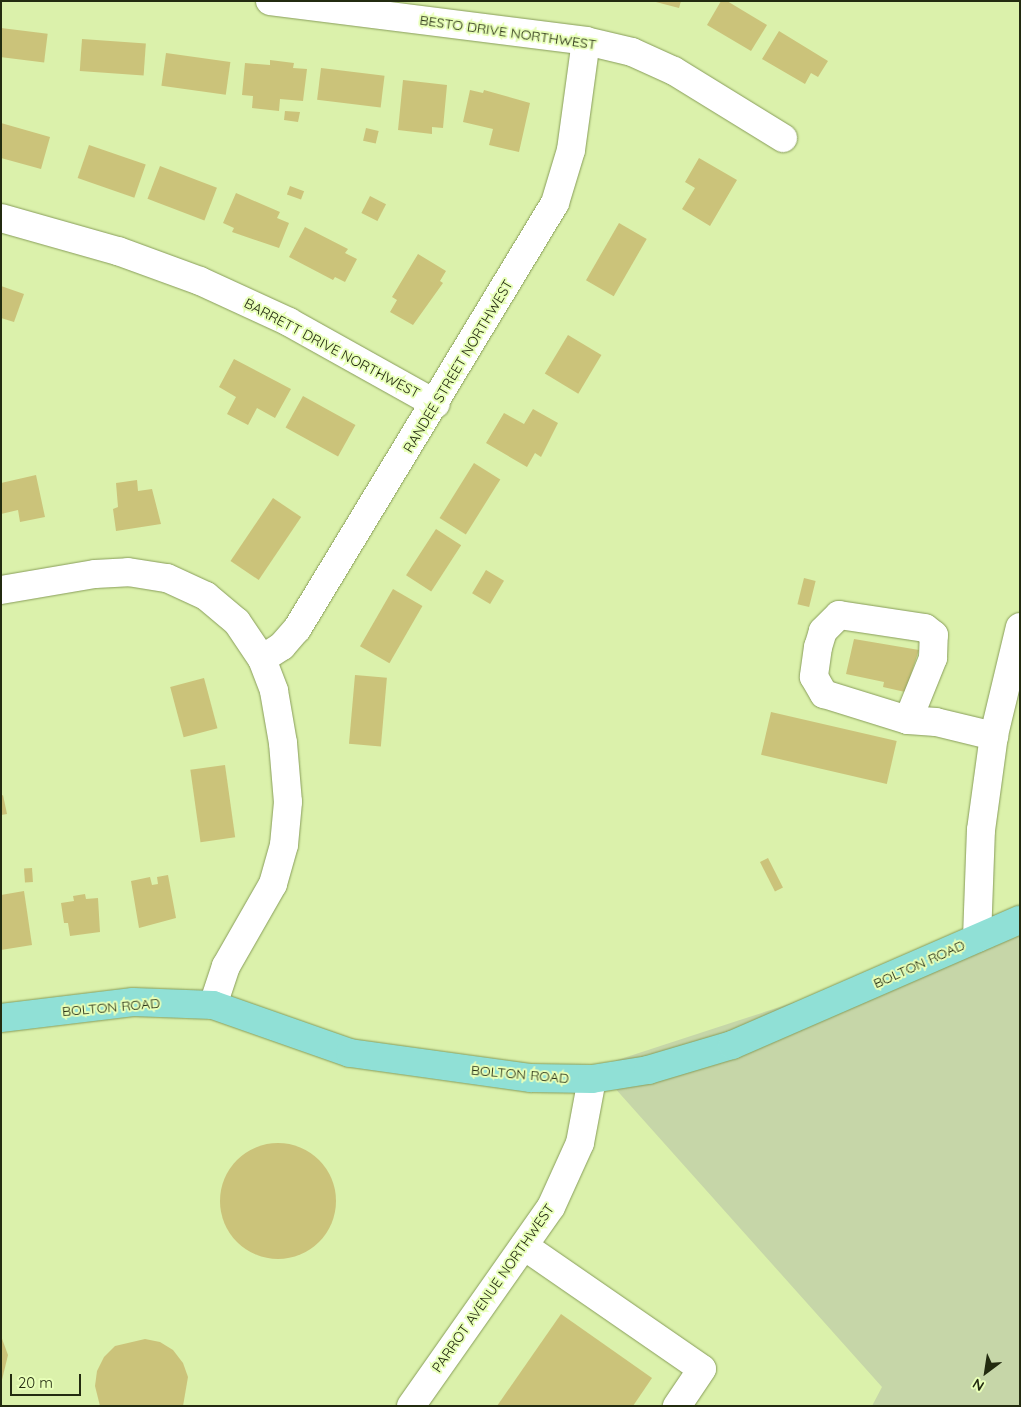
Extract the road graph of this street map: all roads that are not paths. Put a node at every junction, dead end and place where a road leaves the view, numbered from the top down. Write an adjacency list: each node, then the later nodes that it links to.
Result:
1 (270, 1): 2 (street, BESTO DRIVE NORTHWEST)
2 (586, 41): 3 (street, BESTO DRIVE NORTHWEST); 5 (street, RANDEE STREET NORTHWEST)
3 (784, 138)
4 (1, 218): 5 (street, BARRETT DRIVE NORTHWEST)
5 (436, 404): 8 (street, RANDEE STREET NORTHWEST)
6 (1, 590): 8 (street)
7 (1020, 627): 10 (street)
8 (262, 659): 13 (street)
9 (908, 720): 9 (street); 10 (street)
10 (994, 736): 12 (street)
11 (1020, 920): 12 (main road, BOLTON ROAD)
12 (976, 938): 15 (main road, BOLTON ROAD)
13 (213, 1005): 14 (main road, BOLTON ROAD); 15 (main road, BOLTON ROAD)
14 (1, 1018)
15 (592, 1080): 16 (street, PARROT AVENUE NORTHWEST)
16 (524, 1246): 17 (street, PARROT AVENUE NORTHWEST); 18 (street)
17 (411, 1406)
18 (677, 1406)

